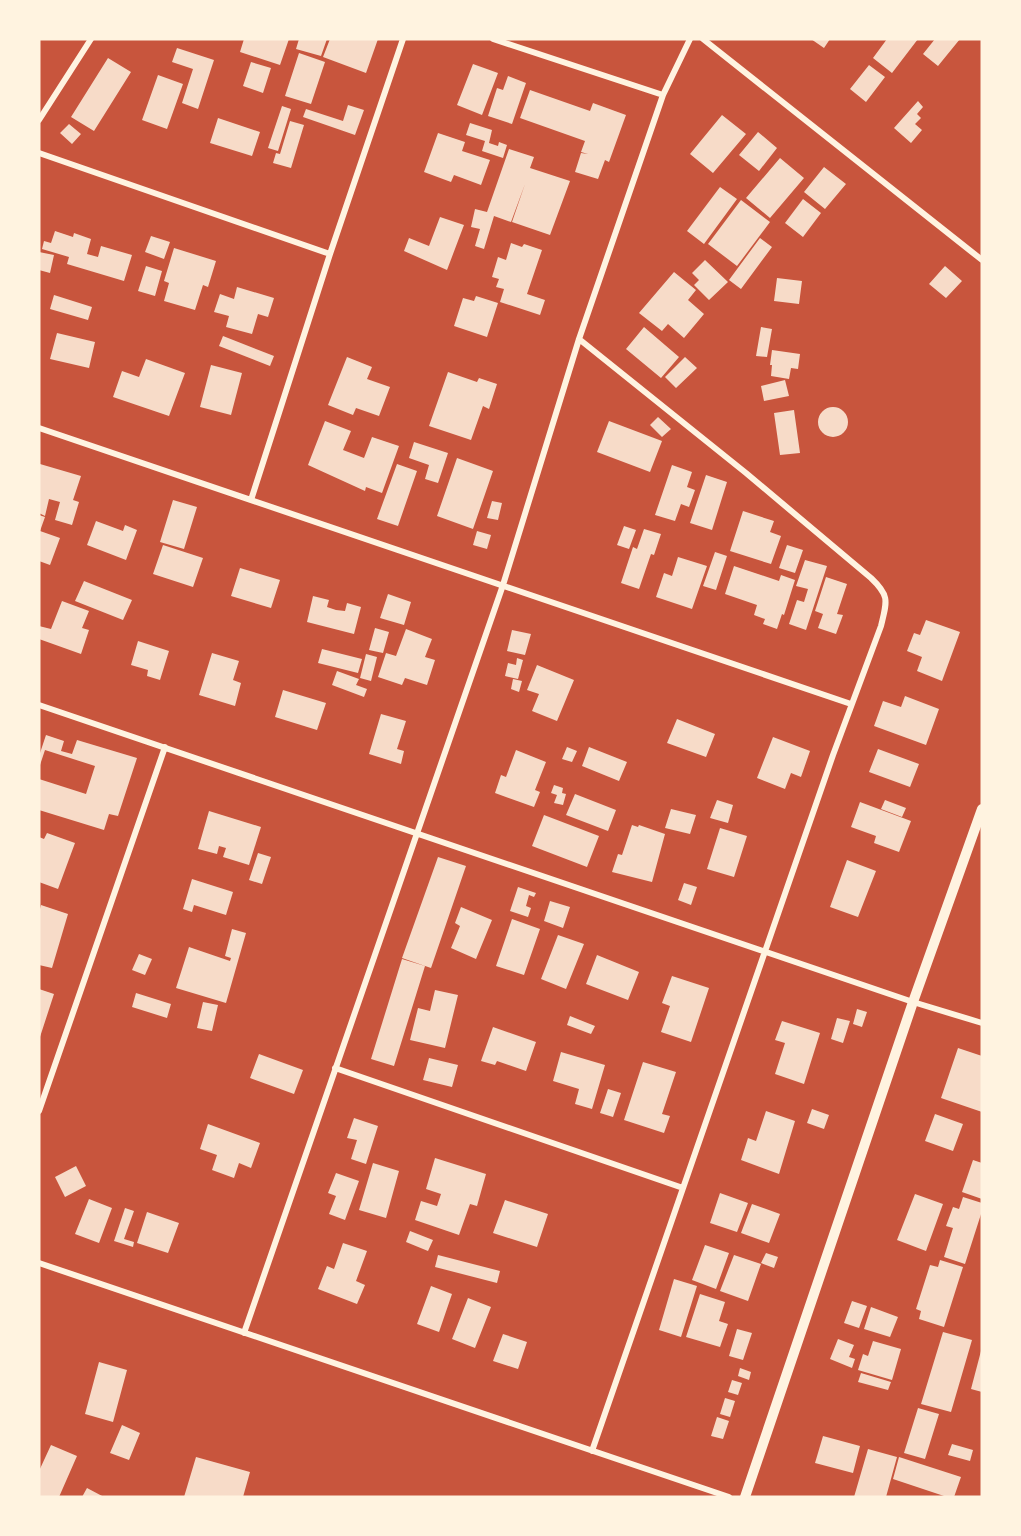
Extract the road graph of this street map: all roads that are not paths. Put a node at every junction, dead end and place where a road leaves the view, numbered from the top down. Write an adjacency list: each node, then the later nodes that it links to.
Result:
1 (91, 39): 7 (street)
2 (403, 39): 9 (street)
3 (493, 39): 6 (street)
4 (690, 39): 6 (street)
5 (703, 39): 10 (street)
6 (663, 95): 11 (street)
7 (39, 120)
8 (39, 153): 9 (street)
9 (330, 254): 13 (street)
10 (982, 260)
11 (579, 339): 14 (street); 15 (street)
12 (39, 428): 13 (street)
13 (251, 500): 14 (street)
14 (503, 585): 15 (street); 19 (street)
15 (851, 704): 20 (street)
16 (39, 705): 17 (street)
17 (165, 747): 19 (street); 24 (street)
18 (982, 809): 21 (street)
19 (417, 833): 20 (street); 23 (street)
20 (765, 952): 21 (street); 25 (street)
21 (913, 1002): 22 (street); 30 (street)
22 (982, 1023)
23 (335, 1068): 25 (street); 27 (street)
24 (39, 1111)
25 (683, 1188): 28 (street)
26 (39, 1263): 27 (street)
27 (244, 1333): 28 (street)
28 (592, 1451): 29 (street)
29 (729, 1497)
30 (745, 1497)

